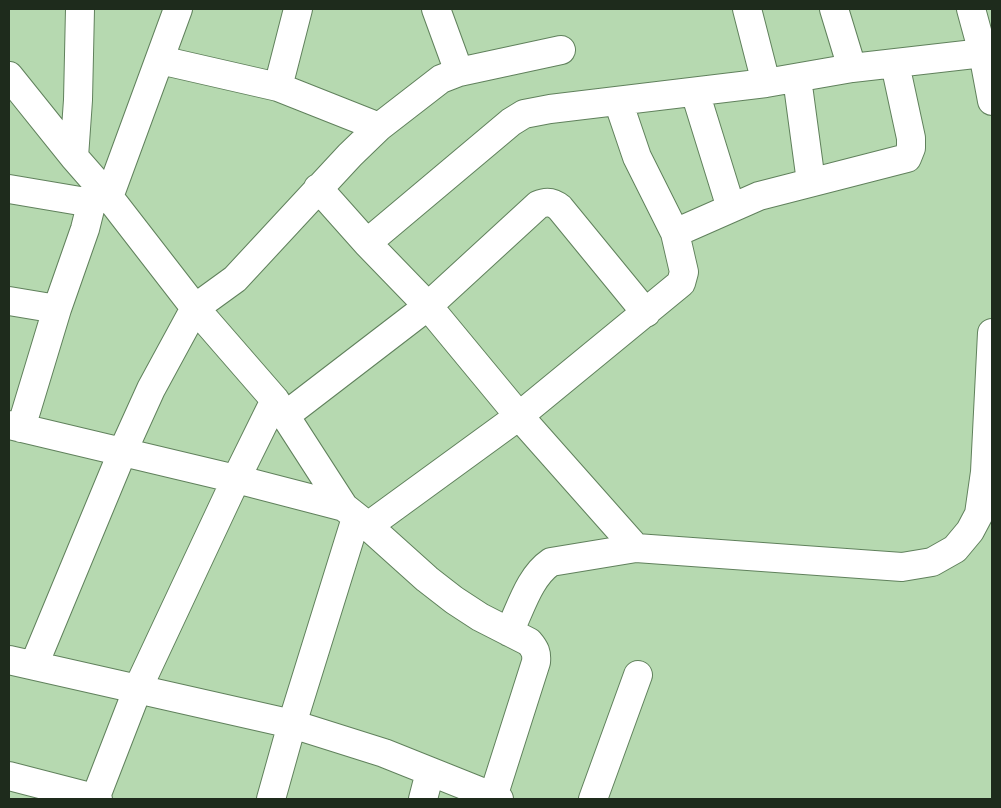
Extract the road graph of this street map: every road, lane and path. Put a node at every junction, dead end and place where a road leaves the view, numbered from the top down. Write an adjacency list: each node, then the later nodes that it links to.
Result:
1 (80, 9): 22 (street)
2 (178, 9): 10 (street)
3 (298, 9): 17 (street)
4 (436, 9): 13 (street)
5 (747, 9): 16 (street)
6 (834, 9): 12 (street)
7 (971, 9): 9 (street)
8 (561, 50): 13 (street)
9 (983, 52): 11 (street); 20 (street)
10 (160, 60): 17 (street); 26 (street)
11 (895, 64): 12 (street); 23 (street)
12 (852, 68): 15 (street)
13 (460, 72): 21 (street)
14 (9, 76): 22 (street)
15 (797, 78): 16 (street); 23 (street)
16 (766, 83): 18 (street)
17 (278, 87): 21 (street)
18 (695, 92): 19 (street); 27 (street)
19 (618, 101): 28 (street); 29 (street)
20 (992, 101)
21 (379, 127): 24 (street)
22 (74, 157): 26 (street)
23 (811, 182): 27 (street)
24 (318, 188): 29 (street); 32 (street)
25 (9, 189): 26 (street)
26 (100, 199): 32 (street); 33 (street)
27 (731, 208): 28 (street)
28 (675, 233): 34 (street)
29 (367, 243): 31 (street)
30 (9, 300): 33 (street)
31 (428, 306): 34 (street); 36 (street); 37 (street)
32 (195, 308): 36 (street); 39 (street)
33 (57, 309): 38 (street)
34 (646, 313): 37 (street)
35 (992, 333): 42 (street)
36 (280, 407): 40 (street); 41 (street)
37 (519, 416): 41 (street); 42 (street)
38 (15, 427): 39 (street)
39 (122, 453): 40 (street); 44 (street)
40 (236, 479): 41 (street); 46 (street)
41 (356, 517): 43 (street); 47 (street)
42 (636, 548): 43 (street)
43 (509, 632): 50 (street)
44 (21, 662): 46 (street)
45 (638, 675): 54 (street)
46 (138, 688): 47 (street); 51 (street)
47 (292, 724): 48 (street); 52 (street)
48 (430, 772): 50 (street); 53 (street)
49 (9, 776): 51 (street)
50 (496, 798)
51 (96, 799)
52 (271, 799)
53 (423, 799)
54 (593, 799)

